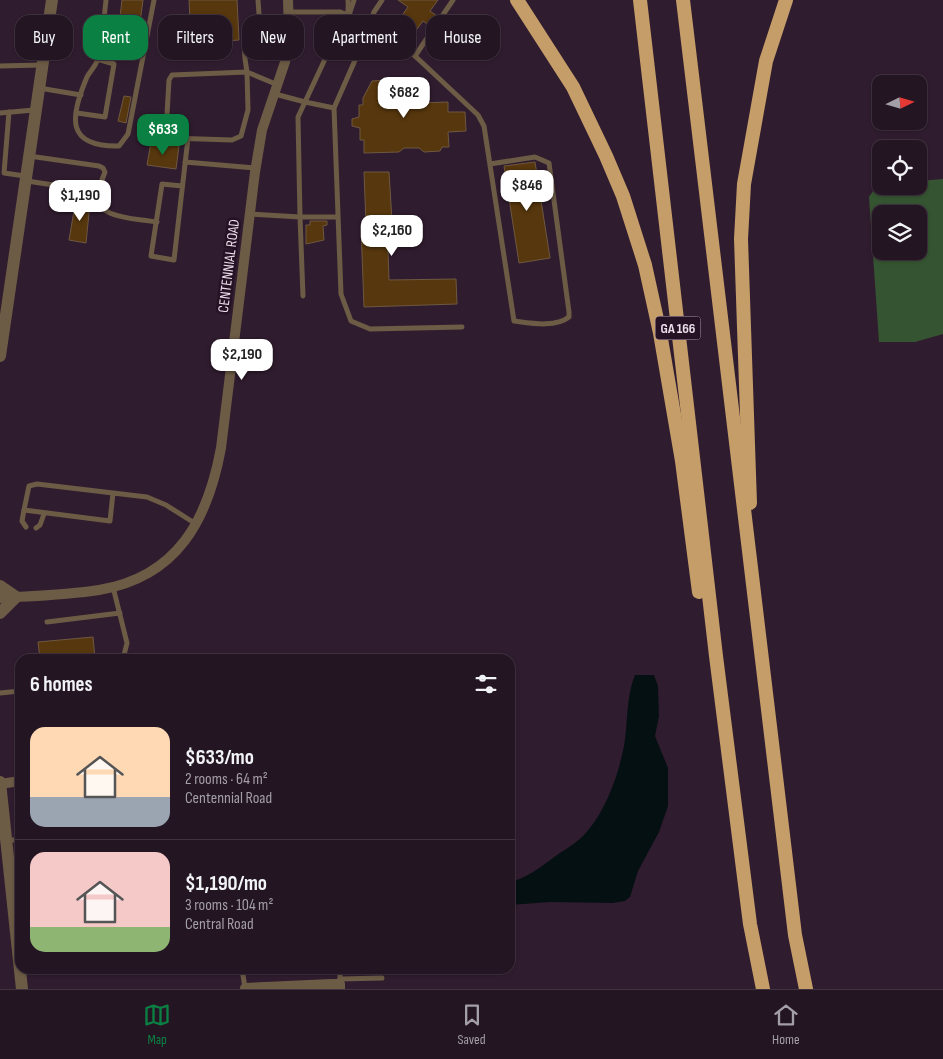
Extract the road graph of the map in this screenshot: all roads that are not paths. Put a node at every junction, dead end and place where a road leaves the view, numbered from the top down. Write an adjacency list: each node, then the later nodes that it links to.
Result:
1 (52, 0): 26 (street)
2 (106, 0): 17 (lane)
3 (154, 0): 37 (lane)
4 (258, 0): 28 (lane)
5 (288, 0): 14 (street, CENTENNIAL ROAD)
6 (348, 0): 16 (lane)
7 (354, 0): 16 (lane)
8 (382, 0): 19 (lane)
9 (453, 0): 20 (lane)
10 (518, 0): 69 (highway)
11 (640, 0): 69 (highway, GA 166)
12 (683, 0): 60 (highway, GA 166)
13 (786, 0): 60 (highway)
14 (289, 12): 15 (lane); 30 (street, CENTENNIAL ROAD)
15 (340, 12): 16 (lane); 18 (lane)
16 (349, 14)
17 (104, 15)
18 (339, 15)
19 (374, 15)
20 (416, 55)
21 (416, 57): 41 (lane)
22 (97, 60): 31 (lane)
23 (100, 60): 37 (lane)
24 (325, 60): 32 (lane)
25 (354, 60): 33 (lane)
26 (41, 65): 27 (lane); 29 (street)
27 (0, 66)
28 (247, 72): 30 (lane); 38 (lane); 38 (lane)
29 (38, 88): 31 (lane); 34 (street)
30 (276, 89): 32 (lane); 42 (street, CENTENNIAL ROAD)
31 (81, 95): 37 (lane)
32 (305, 102): 33 (lane); 47 (lane)
33 (334, 108): 48 (lane)
34 (35, 110): 35 (lane); 39 (street)
35 (9, 112): 36 (lane); 43 (lane)
36 (0, 113)
37 (77, 113)
38 (188, 138): 40 (lane)
39 (28, 156): 43 (street); 45 (lane)
40 (185, 162): 42 (lane); 44 (lane)
41 (490, 164): 41 (lane)
42 (256, 168): 46 (street, CENTENNIAL ROAD)
43 (25, 178): 45 (lane); 51 (street)
44 (182, 186): 49 (lane); 49 (lane)
45 (86, 190): 49 (lane)
46 (250, 214): 47 (lane); 57 (street, CENTENNIAL ROAD)
47 (300, 217): 48 (lane); 50 (lane)
48 (337, 217): 52 (lane)
49 (156, 222)
50 (304, 296)
51 (2, 324): 53 (street)
52 (462, 327)
53 (0, 356)
54 (113, 493): 55 (lane); 56 (lane); 57 (lane)
55 (24, 510): 56 (lane); 58 (lane)
56 (44, 514): 59 (lane)
57 (196, 524): 62 (street, CENTENNIAL ROAD)
58 (26, 527)
59 (36, 528)
60 (750, 562): 84 (highway)
61 (0, 586): 63 (street)
62 (113, 586): 63 (street, CENTENNIAL ROAD); 66 (lane)
63 (16, 597): 64 (street, CENTENNIAL ROAD); 65 (street)
64 (0, 598)
65 (0, 612)
66 (120, 613): 67 (lane); 68 (lane)
67 (46, 622)
68 (124, 654)
69 (716, 656): 83 (highway)
70 (15, 691): 71 (lane)
71 (0, 692)
72 (15, 782): 73 (street)
73 (0, 783): 75 (street)
74 (15, 840): 75 (lane)
75 (6, 841): 76 (street)
76 (15, 924)
77 (20, 974): 82 (street)
78 (243, 974): 81 (lane)
79 (382, 978): 80 (lane)
80 (340, 984): 81 (street)
81 (245, 988)
82 (22, 989)
83 (763, 989)
84 (806, 989)

